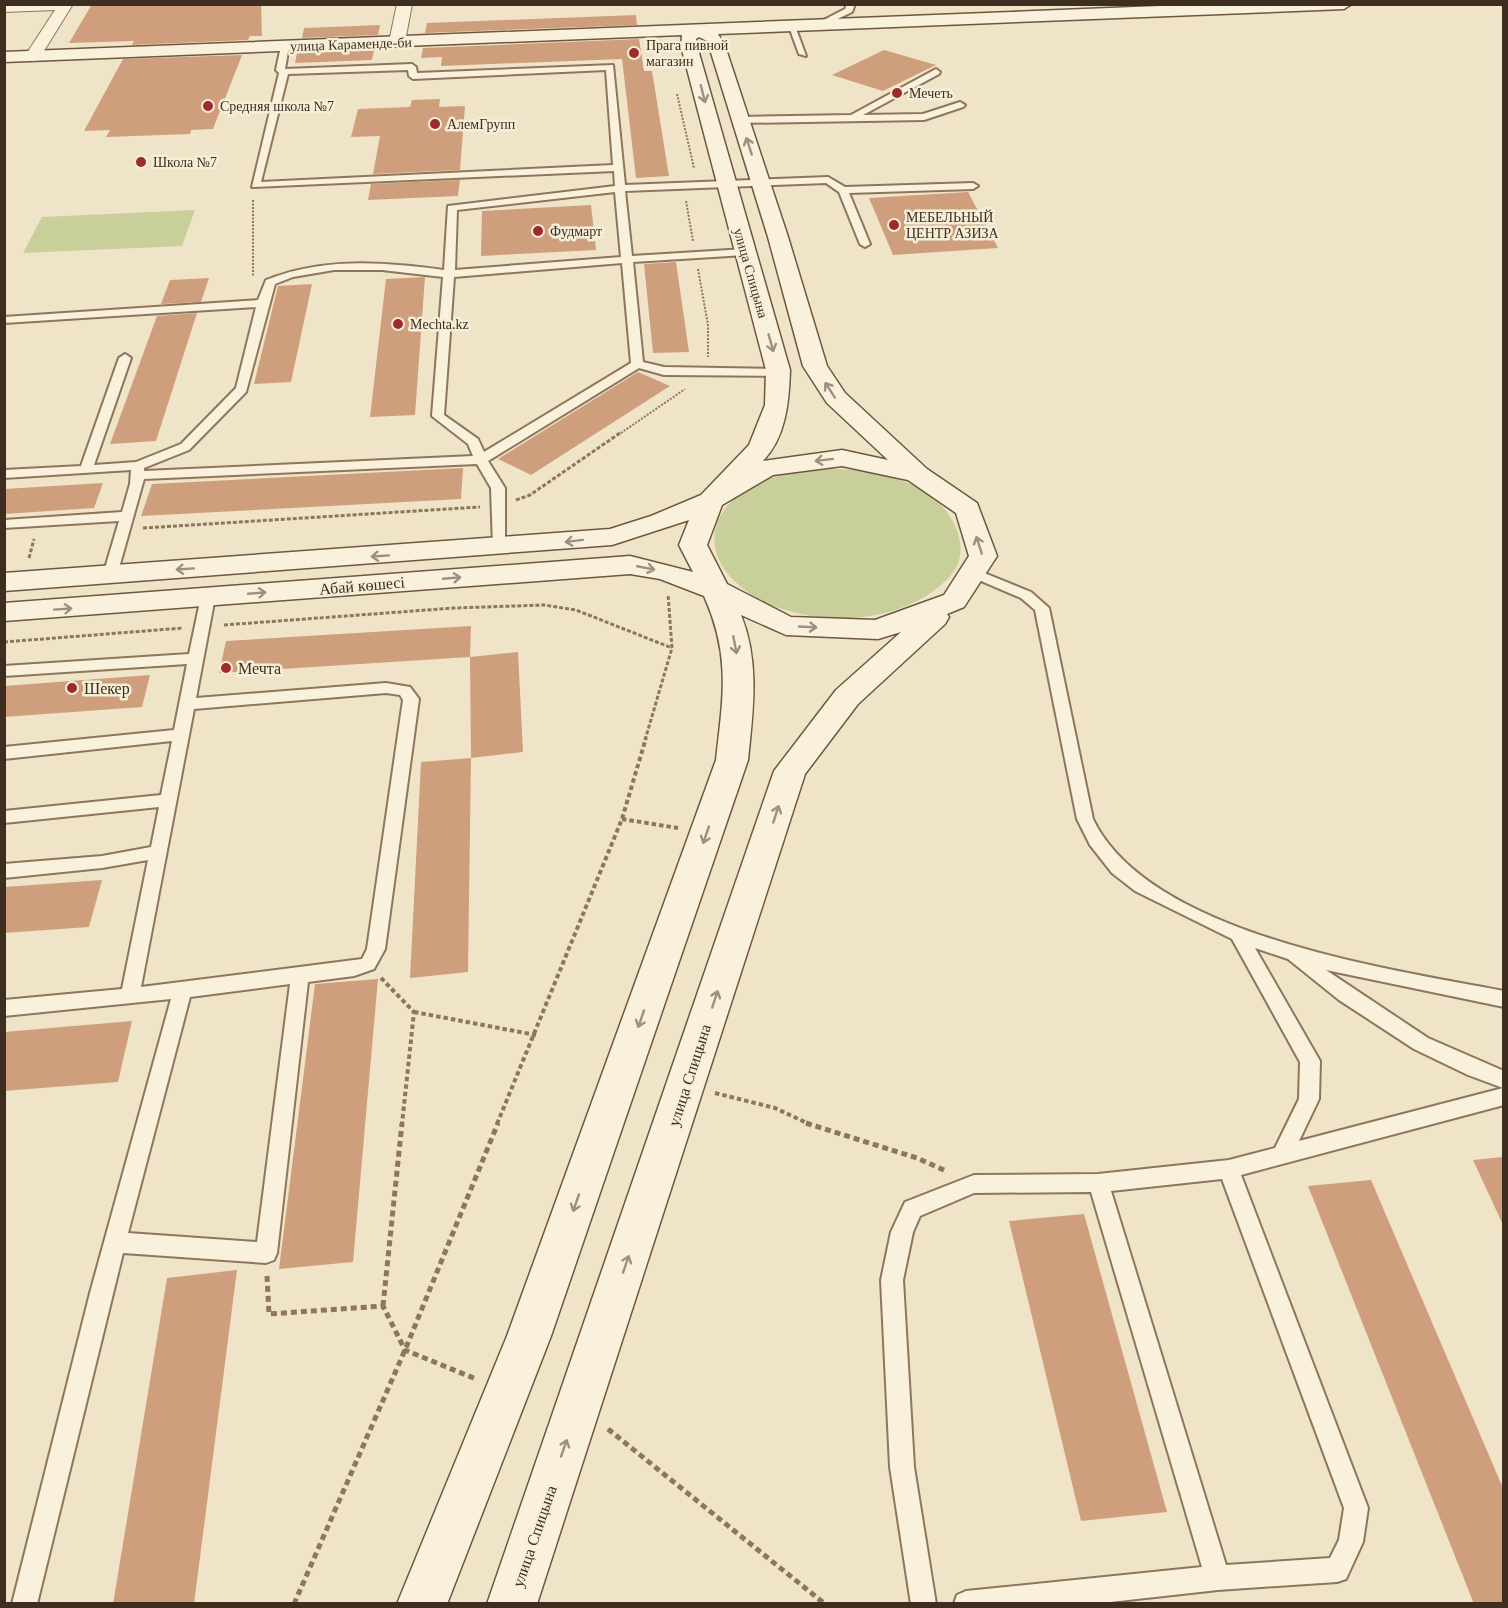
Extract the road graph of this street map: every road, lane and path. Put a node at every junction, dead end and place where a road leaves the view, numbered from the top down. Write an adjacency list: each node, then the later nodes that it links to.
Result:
1 (405, 4): 10 (street)
2 (851, 4): 8 (lane)
3 (1344, 4): 8 (street, улица Караменде-би)
4 (66, 5): 5 (street); 13 (street)
5 (4, 7)
6 (694, 13): 9 (street, улица Спицына)
7 (791, 26): 8 (street, улица Караменде-би); 9 (street, улица Караменде-би); 12 (lane)
8 (818, 26)
9 (698, 30): 10 (street, улица Караменде-би); 20 (street); 24 (street, улица Спицына, one-way to 24)
10 (397, 42): 11 (street, улица Караменде-би)
11 (285, 46): 13 (street, улица Караменде-би); 15 (lane)
12 (802, 54)
13 (33, 56): 14 (street, улица Караменде-би)
14 (4, 57)
15 (284, 72): 21 (lane); 23 (lane)
16 (936, 72): 19 (lane)
17 (675, 87): 25 (path)
18 (960, 105): 19 (lane)
19 (852, 118): 20 (lane)
20 (740, 120): 22 (street, one-way to 20)
21 (618, 168): 23 (lane); 27 (lane)
22 (761, 183): 24 (lane); 28 (lane); 46 (street, one-way to 22)
23 (255, 184): 35 (path)
24 (726, 185): 25 (lane); 30 (street, улица Спицына)
25 (683, 186): 27 (lane); 31 (path)
26 (973, 186): 28 (lane)
27 (620, 188): 32 (lane); 33 (lane)
28 (843, 190): 29 (lane)
29 (865, 244)
30 (745, 252): 31 (lane); 41 (street, улица Спицына, one-way to 41)
31 (695, 254): 32 (lane); 40 (path)
32 (626, 260): 33 (lane); 39 (lane)
33 (449, 274): 34 (lane); 42 (lane)
34 (262, 303): 35 (lane); 44 (lane)
35 (242, 305): 36 (lane)
36 (8, 320): 37 (lane)
37 (4, 332)
38 (125, 358): 43 (lane)
39 (637, 364): 40 (lane); 42 (lane)
40 (708, 373): 41 (lane); 48 (path)
41 (778, 373): 47 (street, улица Спицына)
42 (481, 460): 44 (lane); 48 (lane)
43 (86, 469): 44 (lane); 45 (lane)
44 (138, 471): 49 (lane)
45 (4, 474)
46 (917, 474): 47 (street, Абай көшесі, one-way to 47); 57 (street, one-way to 46)
47 (710, 501): 53 (street, Абай көшесі, one-way to 53); 58 (street)
48 (498, 506): 49 (path); 53 (lane)
49 (126, 522): 50 (lane); 55 (lane)
50 (4, 524)
51 (35, 535): 52 (path)
52 (25, 536)
53 (500, 547): 55 (street, Абай көшесі, one-way to 55)
54 (666, 572): 58 (street, Абай көшесі); 59 (street, Абай көшесі, one-way to 54); 63 (path)
55 (110, 575): 56 (street, Абай көшесі)
56 (4, 582)
57 (963, 587): 58 (street, Абай көшесі, one-way to 57); 75 (lane); 86 (street, улица Спицына, one-way to 57)
58 (716, 590): 72 (street, one-way to 72)
59 (208, 597): 60 (street, Абай көшесі, one-way to 59); 61 (lane)
60 (4, 612)
61 (202, 626): 62 (path); 63 (path); 64 (lane)
62 (4, 642)
63 (672, 648): 71 (path)
64 (196, 659): 65 (lane); 66 (lane)
65 (4, 671)
66 (187, 704): 67 (lane); 77 (lane)
67 (181, 735): 68 (lane); 69 (lane)
68 (4, 753)
69 (168, 800): 70 (lane); 73 (lane)
70 (4, 817)
71 (622, 819): 72 (path); 84 (path)
72 (706, 833): 96 (street, one-way to 96)
73 (158, 852): 74 (lane); 80 (lane)
74 (4, 871)
75 (1240, 938): 76 (lane); 88 (lane)
76 (1289, 952): 81 (lane); 85 (lane)
77 (368, 964): 78 (lane); 83 (path)
78 (300, 975): 79 (lane); 93 (lane)
79 (183, 990): 80 (lane); 92 (lane)
80 (130, 996): 82 (lane)
81 (1503, 999)
82 (4, 1008)
83 (414, 1012): 84 (path); 94 (path)
84 (536, 1035): 95 (path)
85 (1503, 1080)
86 (686, 1086): 91 (path); 97 (street, улица Спицына, one-way to 86)
87 (1503, 1096): 88 (lane)
88 (1282, 1155): 89 (lane)
89 (1229, 1169): 90 (lane); 98 (lane)
90 (1098, 1183): 91 (lane); 98 (lane)
91 (974, 1184): 104 (lane)
92 (115, 1242): 93 (lane); 99 (lane)
93 (266, 1252): 94 (path)
94 (383, 1306): 95 (path)
95 (405, 1350): 96 (path); 100 (path)
96 (507, 1391): 101 (street)
97 (577, 1409): 102 (street, улица Спицына, one-way to 97); 103 (path)
98 (1218, 1578): 105 (lane)
99 (24, 1604)
100 (294, 1604)
101 (422, 1604)
102 (512, 1604)
103 (825, 1604)
104 (924, 1604)
105 (966, 1604)

